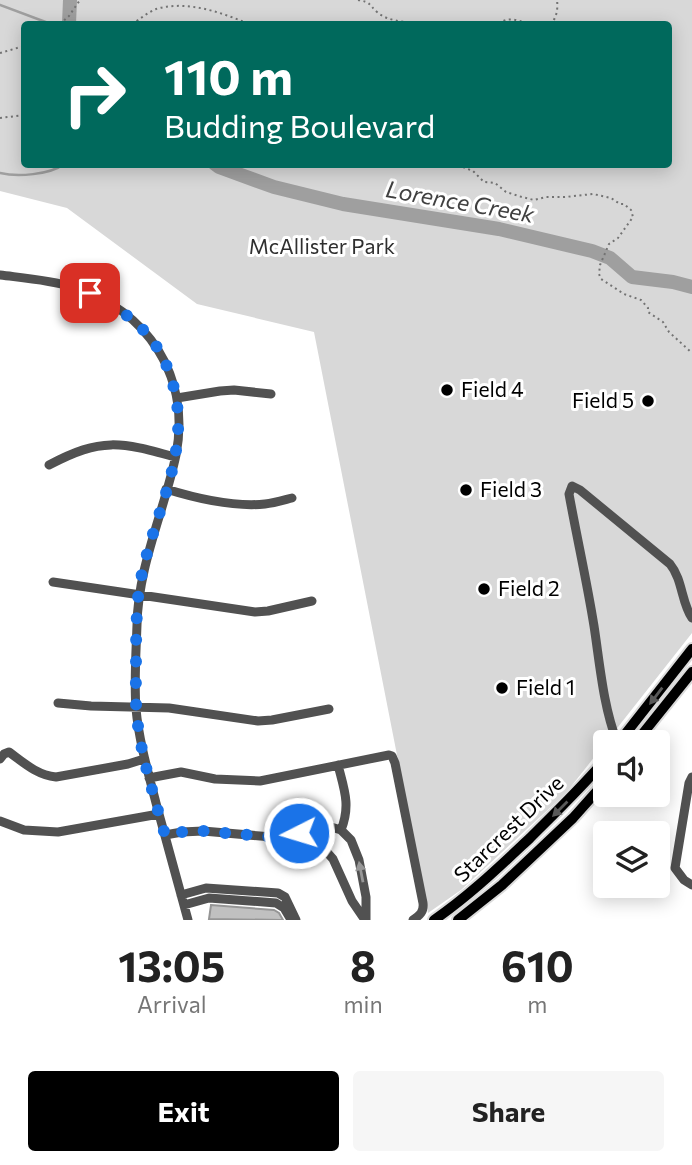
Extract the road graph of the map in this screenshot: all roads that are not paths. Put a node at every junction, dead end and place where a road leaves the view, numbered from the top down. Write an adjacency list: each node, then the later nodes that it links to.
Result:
1 (0, 275): 3 (street)
2 (271, 394): 3 (street)
3 (177, 398): 4 (street)
4 (175, 457): 5 (street); 6 (street)
5 (49, 465)
6 (166, 489): 7 (street); 9 (street)
7 (292, 498)
8 (53, 582): 9 (street)
9 (139, 595): 10 (street); 15 (street)
10 (312, 601)
11 (692, 618): 17 (street)
12 (692, 649): 18 (main road, one-way to 18)
13 (692, 672): 19 (main road)
14 (58, 703): 15 (street)
15 (136, 708): 16 (street); 21 (street)
16 (329, 709)
17 (613, 730)
18 (628, 730)
19 (646, 730)
20 (0, 759): 21 (street)
21 (144, 759): 25 (street)
22 (338, 765): 25 (street); 29 (street); 41 (street)
23 (593, 774): 32 (main road, Starcrest Drive, one-way to 32)
24 (692, 777): 33 (street)
25 (149, 778): 27 (street)
26 (593, 796): 36 (main road, Starcrest Drive)
27 (159, 814): 28 (street); 31 (street)
28 (0, 821)
29 (341, 830): 30 (street); 40 (street, one-way to 29)
30 (299, 833): 31 (street); 40 (street)
31 (165, 835): 34 (street)
32 (501, 866): 36 (main road); 42 (main road, Starcrest Drive)
33 (692, 885)
34 (181, 895): 35 (street); 39 (street)
35 (184, 905): 37 (street); 38 (street)
36 (470, 912): 43 (main road, Starcrest Drive)
37 (188, 920)
38 (291, 920)
39 (296, 920)
40 (366, 920)
41 (413, 920)
42 (434, 920)
43 (458, 920)

